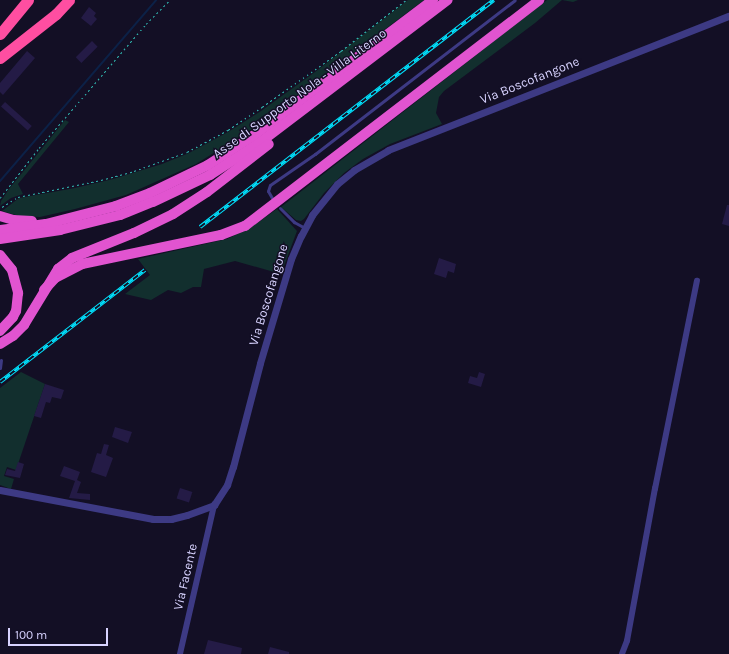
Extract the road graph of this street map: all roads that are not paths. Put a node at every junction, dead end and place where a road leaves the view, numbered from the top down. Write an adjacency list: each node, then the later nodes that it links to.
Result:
1 (28, 0): 8 (highway)
2 (69, 0): 9 (highway)
3 (432, 0): 14 (highway, Asse di Supporto Nola - Villa Literno)
4 (448, 0): 10 (highway, Asse di Supporto Nola - Villa Literno)
5 (515, 0): 11 (lane)
6 (539, 0): 20 (highway)
7 (729, 16): 15 (street, Via Boscofangone)
8 (0, 34)
9 (0, 58)
10 (352, 74): 17 (highway, Asse di Supporto Nola - Villa Literno); 20 (highway)
11 (272, 198)
12 (280, 208): 15 (lane)
13 (1, 214): 14 (highway)
14 (66, 220): 16 (highway, Asse di Supporto Nola - Villa Literno)
15 (305, 228): 26 (street, Via Boscofangone)
16 (0, 230)
17 (0, 238)
18 (0, 255): 21 (highway)
19 (697, 281): 28 (street)
20 (44, 290): 22 (highway)
21 (0, 331)
22 (0, 344)
23 (1, 360): 24 (lane)
24 (0, 368)
25 (0, 490): 26 (street)
26 (214, 505): 27 (street, Via Facente)
27 (180, 654)
28 (622, 654)

